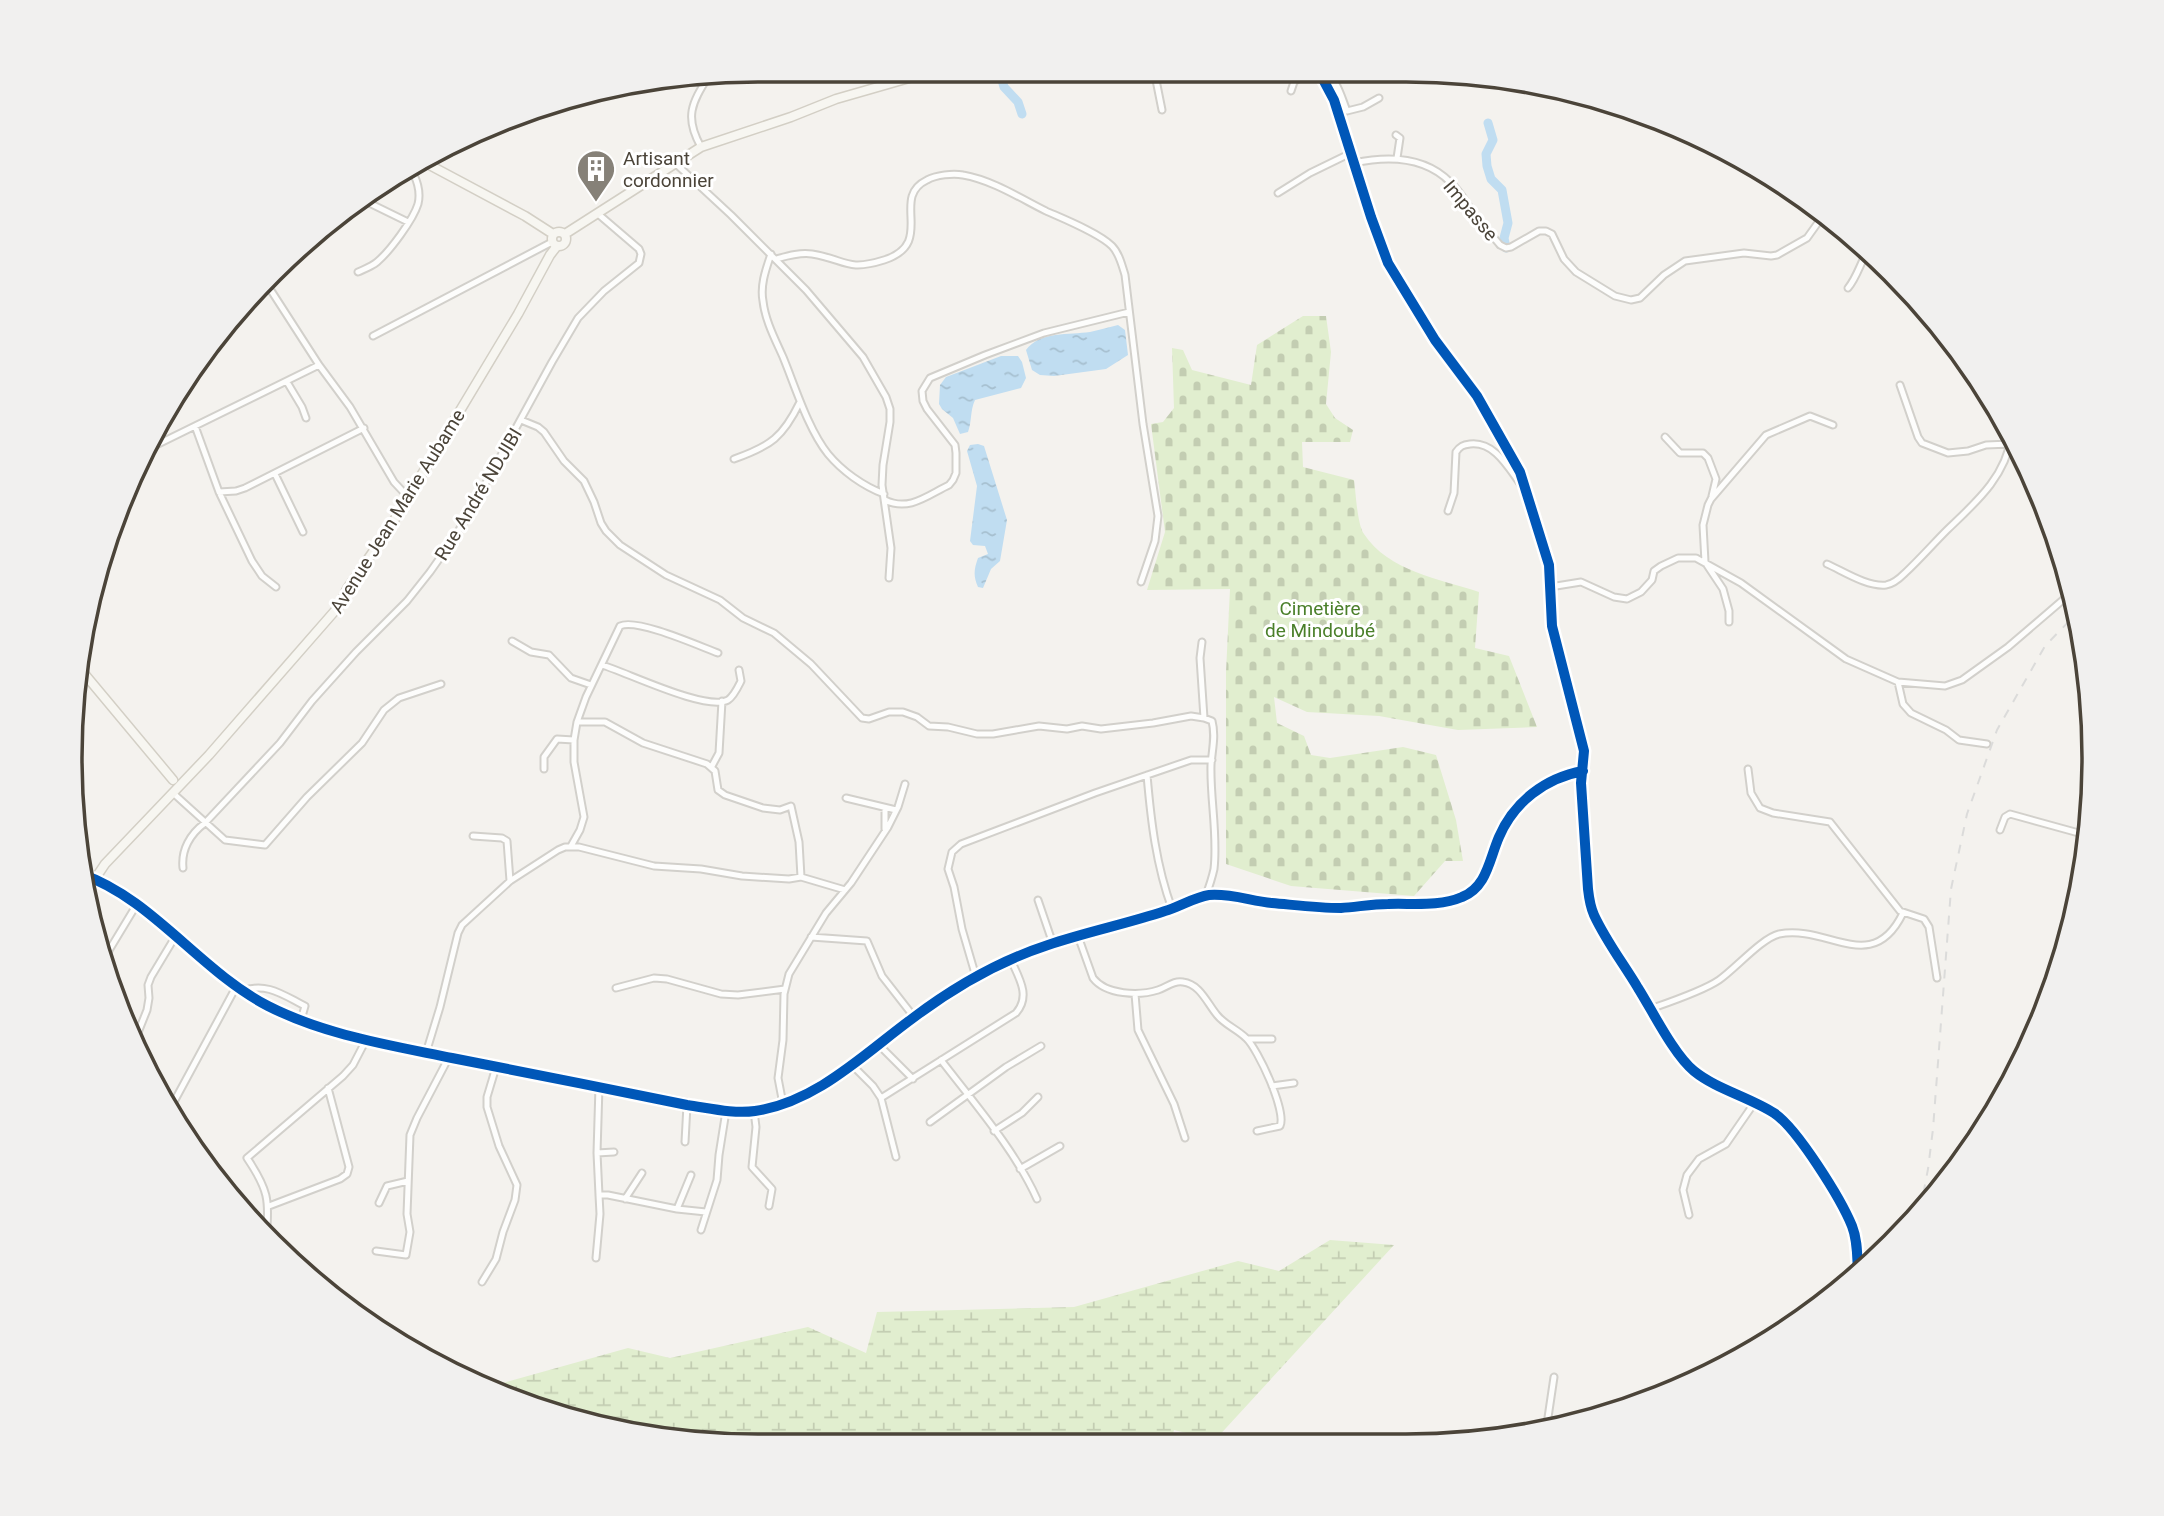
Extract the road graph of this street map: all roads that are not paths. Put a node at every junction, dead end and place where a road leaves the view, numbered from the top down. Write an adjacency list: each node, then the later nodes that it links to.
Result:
1 (894, 82): 11 (street)
2 (1157, 82): 9 (street)
3 (1294, 82): 7 (street)
4 (1323, 82): 12 (street)
5 (1334, 82): 8 (street)
6 (703, 85): 11 (street)
7 (1292, 92)
8 (1378, 98)
9 (1163, 110)
10 (1396, 135): 13 (street)
11 (701, 147): 15 (street)
12 (1351, 153): 14 (street); 18 (street)
13 (1397, 158): 14 (street, Impasse); 22 (street, Impasse)
14 (1354, 163): 47 (street)
15 (677, 164): 20 (street); 25 (street)
16 (432, 167): 24 (street)
17 (415, 176): 21 (street)
18 (1278, 193)
19 (372, 204): 21 (street)
20 (597, 212): 23 (street); 37 (street, Rue André NDJIBI)
21 (408, 222): 27 (street)
22 (1818, 223)
23 (565, 234): 24 (street); 24 (street, Avenue Jean Marie Aubame)
24 (552, 238): 31 (street); 49 (street, Avenue Jean Marie Aubame)
25 (774, 256): 30 (street); 35 (street); 50 (street)
26 (1862, 260): 28 (street)
27 (358, 272)
28 (1849, 288)
29 (270, 291): 32 (street)
30 (1129, 312): 50 (street); 57 (street)
31 (373, 336)
32 (319, 365): 33 (street); 40 (street)
33 (288, 382): 36 (street); 39 (street)
34 (1900, 385): 42 (street)
35 (801, 401): 45 (street); 50 (street)
36 (306, 418)
37 (522, 420): 72 (street); 89 (street, Rue André NDJIBI)
38 (1833, 425): 51 (street)
39 (195, 426): 43 (street); 48 (street)
40 (364, 428): 46 (street); 49 (street)
41 (1665, 437): 51 (street)
42 (2003, 442)
43 (161, 443)
44 (2008, 451): 55 (street)
45 (734, 459)
46 (275, 474): 48 (street); 53 (street)
47 (1526, 491): 52 (street); 59 (street)
48 (219, 492): 58 (street)
49 (408, 497): 83 (street, Avenue Jean Marie Aubame)
50 (885, 497): 56 (street)
51 (1711, 499): 54 (street)
52 (1448, 511)
53 (303, 532)
54 (1705, 562): 59 (street); 61 (street); 68 (street)
55 (1827, 564)
56 (889, 578)
57 (1142, 582)
58 (276, 587)
59 (1550, 587): 80 (street)
60 (2063, 600): 68 (street)
61 (1729, 622)
62 (512, 641): 70 (street)
63 (1202, 642): 72 (street)
64 (718, 653): 65 (street)
65 (602, 665): 70 (street); 71 (street)
66 (739, 670): 71 (street)
67 (87, 677): 82 (street)
68 (1898, 682): 75 (street)
69 (441, 684): 89 (street)
70 (591, 685): 73 (street)
71 (722, 701): 77 (street)
72 (1204, 718): 76 (street)
73 (578, 722): 74 (street); 77 (street)
74 (574, 740): 78 (street); 94 (street)
75 (1987, 744)
76 (1212, 760): 81 (street); 101 (street)
77 (712, 766): 96 (street)
78 (544, 769)
79 (1748, 769): 105 (street)
80 (1583, 771): 101 (street); 118 (street)
81 (1147, 775): 104 (street); 112 (street)
82 (173, 780): 83 (street); 85 (street)
83 (185, 781): 85 (street, Avenue Jean Marie Aubame)
84 (905, 785): 88 (street)
85 (174, 792): 89 (street); 97 (street, Avenue Jean Marie Aubame)
86 (846, 798): 87 (street)
87 (885, 808): 88 (street); 90 (street)
88 (896, 810): 90 (street)
89 (205, 823): 95 (street, Rue André NDJIBI)
90 (885, 830): 100 (street)
91 (2000, 830): 92 (street)
92 (2077, 832)
93 (473, 836): 98 (street)
94 (571, 846): 96 (street); 98 (street)
95 (183, 868)
96 (801, 877): 100 (street)
97 (95, 879): 99 (street); 103 (street)
98 (510, 881): 127 (street)
99 (94, 883)
100 (845, 890): 108 (street)
101 (1206, 895): 104 (street)
102 (1038, 900): 109 (street)
103 (137, 904): 107 (street); 110 (street)
104 (1172, 909): 106 (street)
105 (1903, 913): 113 (street); 118 (street)
106 (1078, 936): 109 (street); 117 (street)
107 (175, 937): 115 (street); 121 (street)
108 (811, 937): 116 (street); 119 (street)
109 (1053, 944): 111 (street)
110 (110, 949)
111 (1011, 960): 112 (street); 129 (street)
112 (976, 977): 119 (street)
113 (1937, 978)
114 (616, 988): 116 (street)
115 (239, 989): 120 (street); 120 (street); 140 (street)
116 (785, 989): 142 (street)
117 (1135, 994): 122 (street); 149 (street)
118 (1650, 1009): 141 (street)
119 (914, 1017): 125 (street)
120 (300, 1020): 124 (street)
121 (139, 1029)
122 (1248, 1039): 123 (street); 135 (street)
123 (1272, 1039)
124 (366, 1040): 127 (street); 136 (street)
125 (878, 1044): 130 (street); 132 (street)
126 (1041, 1046): 137 (street)
127 (426, 1053): 128 (street)
128 (449, 1057): 131 (street); 158 (street)
129 (941, 1060): 132 (street); 137 (street)
130 (851, 1064): 139 (street); 142 (street)
131 (496, 1067): 134 (street); 173 (street)
132 (913, 1079): 139 (street)
133 (1294, 1083): 135 (street)
134 (599, 1086): 143 (street); 153 (street)
135 (1272, 1086): 148 (street)
136 (328, 1088): 163 (street); 163 (street)
137 (967, 1094): 146 (street); 147 (street)
138 (1038, 1097): 147 (street)
139 (881, 1098): 154 (street)
140 (175, 1100)
141 (1755, 1101): 167 (street); 172 (street)
142 (783, 1104): 145 (street)
143 (687, 1105): 144 (street); 150 (street)
144 (726, 1111): 145 (street); 166 (street)
145 (754, 1111): 164 (street)
146 (930, 1122)
147 (994, 1131): 155 (street)
148 (1257, 1131)
149 (1185, 1138)
150 (685, 1142)
151 (1060, 1146): 155 (street)
152 (614, 1152): 153 (street)
153 (597, 1153): 159 (street)
154 (896, 1157)
155 (1020, 1169): 161 (street)
156 (642, 1173): 160 (street)
157 (691, 1175): 165 (street)
158 (408, 1181): 162 (street); 170 (street)
159 (599, 1195): 160 (street); 171 (street)
160 (625, 1199): 165 (street)
161 (1037, 1199)
162 (379, 1203)
163 (269, 1206): 168 (street)
164 (769, 1206)
165 (677, 1209): 166 (street)
166 (706, 1212): 169 (street)
167 (1689, 1215)
168 (267, 1223)
169 (701, 1230)
170 (376, 1251)
171 (596, 1258)
172 (1857, 1261)
173 (482, 1282)
174 (1553, 1377): 175 (street)
175 (1548, 1419)

